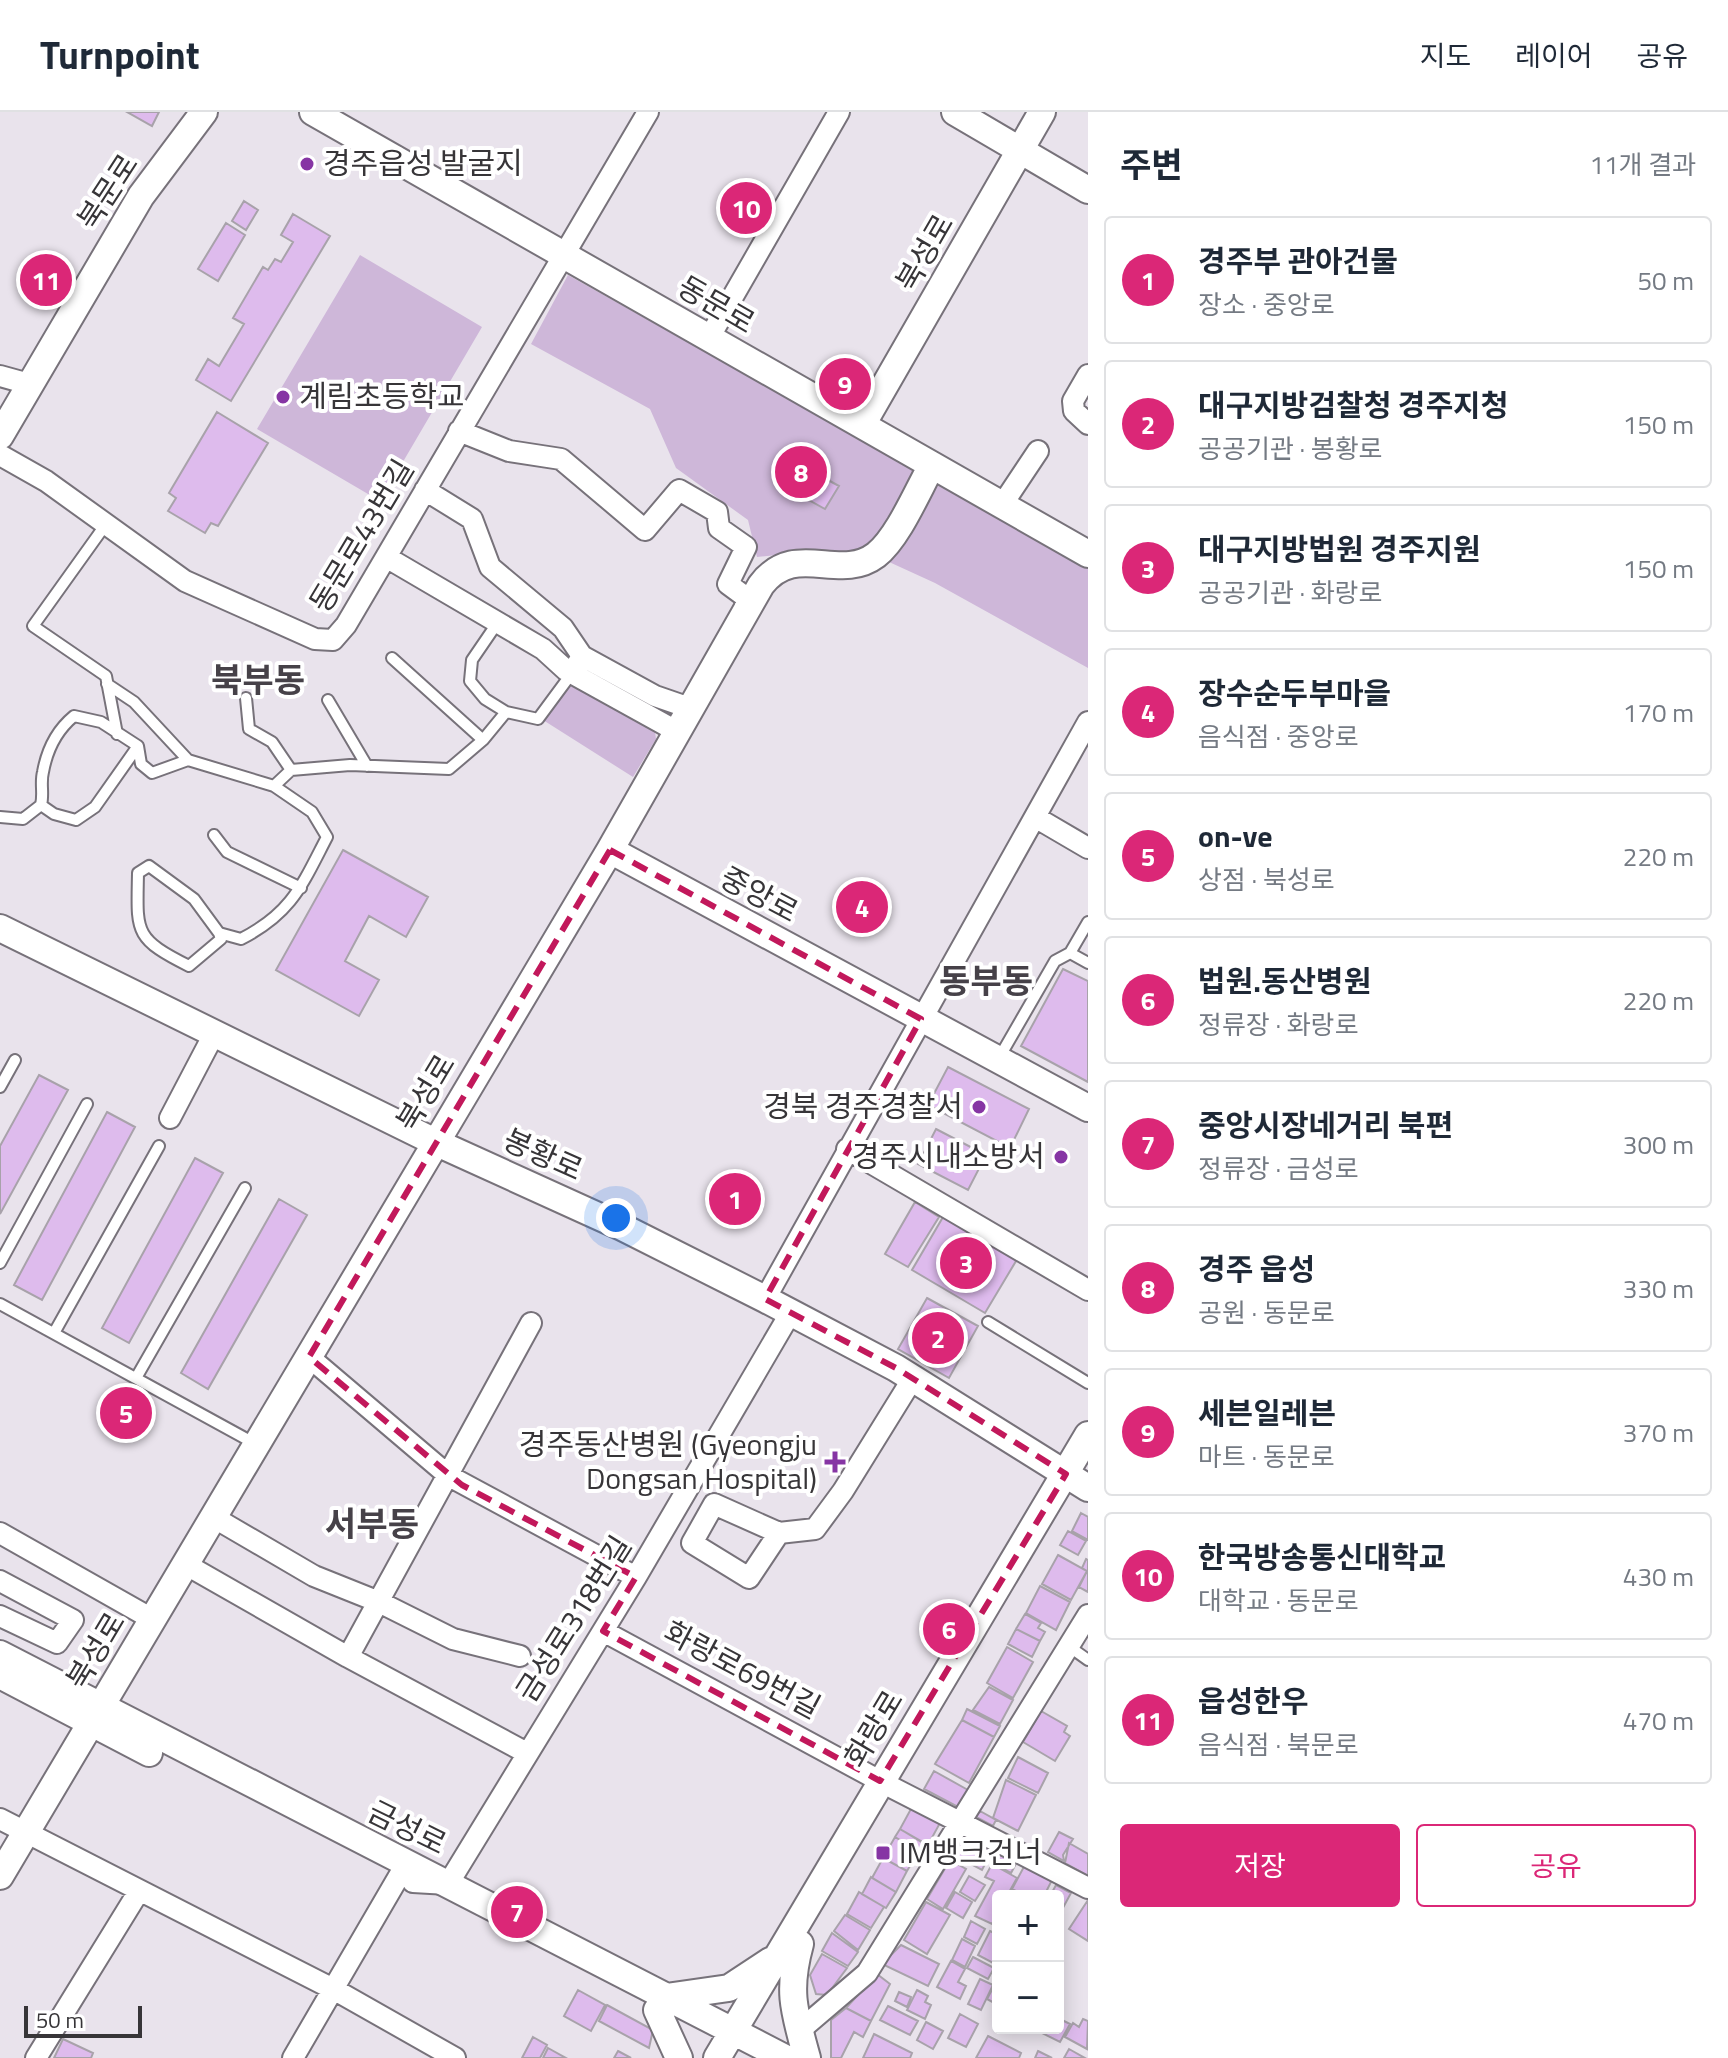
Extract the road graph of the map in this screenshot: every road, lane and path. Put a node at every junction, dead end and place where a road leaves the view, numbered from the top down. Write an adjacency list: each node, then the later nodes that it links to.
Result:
1 (204, 112): 13 (street, 북문로)
2 (313, 112): 9 (street, 동문로)
3 (648, 112): 9 (street, 동문로43번길)
4 (839, 112): 10 (street)
5 (955, 112): 7 (street)
6 (1042, 112): 7 (street, 북성로)
7 (1021, 150): 8 (street); 15 (street, 북성로)
8 (1088, 190)
9 (564, 255): 10 (street, 동문로); 16 (street, 동문로43번길)
10 (709, 338): 15 (street, 동문로)
11 (1088, 375): 14 (street)
12 (0, 376): 13 (street)
13 (29, 384): 17 (street, 북문로)
14 (1088, 424)
15 (862, 425): 20 (street, 동문로)
16 (459, 431): 21 (street, 동문로43번길); 26 (street)
17 (0, 436)
18 (1038, 451): 22 (street)
19 (0, 455): 23 (street, 동문로43번길)
20 (932, 465): 22 (street, 동문로); 26 (street, 북성로)
21 (425, 490): 25 (street, 동문로43번길); 29 (street)
22 (1002, 505): 24 (street, 동문로)
23 (106, 524): 25 (street, 동문로43번길); 30 (lane)
24 (1088, 554)
25 (386, 557): 27 (street)
26 (742, 619): 33 (street, 북성로)
27 (498, 622): 29 (street); 34 (lane)
28 (392, 658): 38 (lane)
29 (577, 664): 33 (street); 34 (lane); 36 (street)
30 (107, 684): 37 (lane); 40 (lane)
31 (246, 698): 42 (lane)
32 (328, 700): 41 (lane)
33 (695, 701): 36 (street, 북성로)
34 (506, 712): 38 (lane)
35 (1088, 722): 46 (street)
36 (678, 732): 49 (street, 북성로)
37 (117, 734): 39 (lane); 44 (lane)
38 (483, 740): 41 (lane)
39 (138, 746): 40 (lane); 44 (lane)
40 (188, 760): 43 (lane)
41 (367, 766): 42 (lane)
42 (291, 770): 43 (lane)
43 (274, 786): 50 (lane)
44 (41, 805): 45 (lane)
45 (0, 817)
46 (1035, 817): 48 (street); 56 (street)
47 (214, 835): 50 (lane)
48 (1088, 848)
49 (610, 850): 56 (street, 중앙로); 64 (street, 북성로)
50 (301, 888): 53 (lane)
51 (1088, 922): 54 (lane)
52 (0, 928): 57 (street, 봉황로)
53 (219, 933): 53 (lane)
54 (1070, 953): 55 (lane); 59 (lane)
55 (1088, 963)
56 (921, 1019): 59 (street, 중앙로); 66 (street)
57 (214, 1034): 63 (street); 64 (street, 봉황로)
58 (15, 1060): 60 (lane)
59 (997, 1061): 62 (street, 중앙로)
60 (0, 1087)
61 (87, 1104): 68 (lane)
62 (1088, 1108)
63 (170, 1118)
64 (435, 1142): 70 (street, 봉황로); 76 (street, 북성로)
65 (159, 1146): 75 (lane)
66 (847, 1149): 69 (street); 70 (street)
67 (245, 1188): 77 (lane)
68 (0, 1263)
69 (1088, 1290)
70 (765, 1299): 72 (street, 봉황로)
71 (0, 1304): 75 (lane)
72 (791, 1312): 78 (street, 봉황로); 88 (street, 금성로318번길)
73 (988, 1322): 79 (lane)
74 (531, 1323): 82 (street)
75 (54, 1333): 77 (lane)
76 (309, 1357): 81 (street, 북성로); 82 (street)
77 (136, 1378): 81 (lane)
78 (913, 1378): 83 (street, 봉황로); 86 (street)
79 (1088, 1383)
80 (1088, 1435): 83 (street, 화랑로)
81 (256, 1445): 84 (street, 북성로)
82 (449, 1476): 88 (street); 90 (street)
83 (1080, 1477): 103 (street, 화랑로)
84 (213, 1517): 87 (street, 북성로); 90 (street)
85 (0, 1533): 93 (street)
86 (779, 1533)
87 (185, 1564): 93 (street, 북성로); 98 (street)
88 (636, 1577): 94 (street, 금성로318번길)
89 (0, 1581): 92 (street)
90 (379, 1602): 97 (street); 98 (street)
91 (1088, 1615): 95 (street)
92 (0, 1616)
93 (152, 1619): 101 (street, 북성로)
94 (603, 1631): 102 (street, 금성로318번길); 103 (street, 화랑로69번길)
95 (1067, 1645): 99 (lane); 105 (street)
96 (0, 1654): 101 (street, 금성로)
97 (520, 1656)
98 (348, 1657): 102 (street)
99 (1088, 1660)
100 (0, 1675): 101 (street, 금성로)
101 (95, 1716): 106 (street, 북성로); 107 (street, 금성로)
102 (527, 1753): 109 (street, 금성로318번길)
103 (887, 1784): 105 (street, 화랑로69번길); 112 (street, 화랑로)
104 (0, 1819): 106 (street)
105 (960, 1820): 110 (street, 화랑로69번길); 115 (street)
106 (25, 1833): 108 (street, 북성로); 111 (street)
107 (406, 1874): 109 (street, 금성로); 113 (street); 114 (street, 금성로)
108 (0, 1876)
109 (448, 1884): 114 (street, 금성로)
110 (1088, 1888)
111 (139, 1891): 113 (street); 117 (street)
112 (792, 1945): 114 (street); 115 (street); 116 (street, 화랑로)
113 (335, 1990): 118 (street); 119 (street)
114 (662, 2003): 116 (street, 금성로); 120 (street)
115 (799, 2031): 122 (street)
116 (735, 2049): 121 (street, 금성로)
117 (36, 2058)
118 (293, 2058)
119 (455, 2058)
120 (679, 2058)
121 (785, 2058)
122 (807, 2058)

